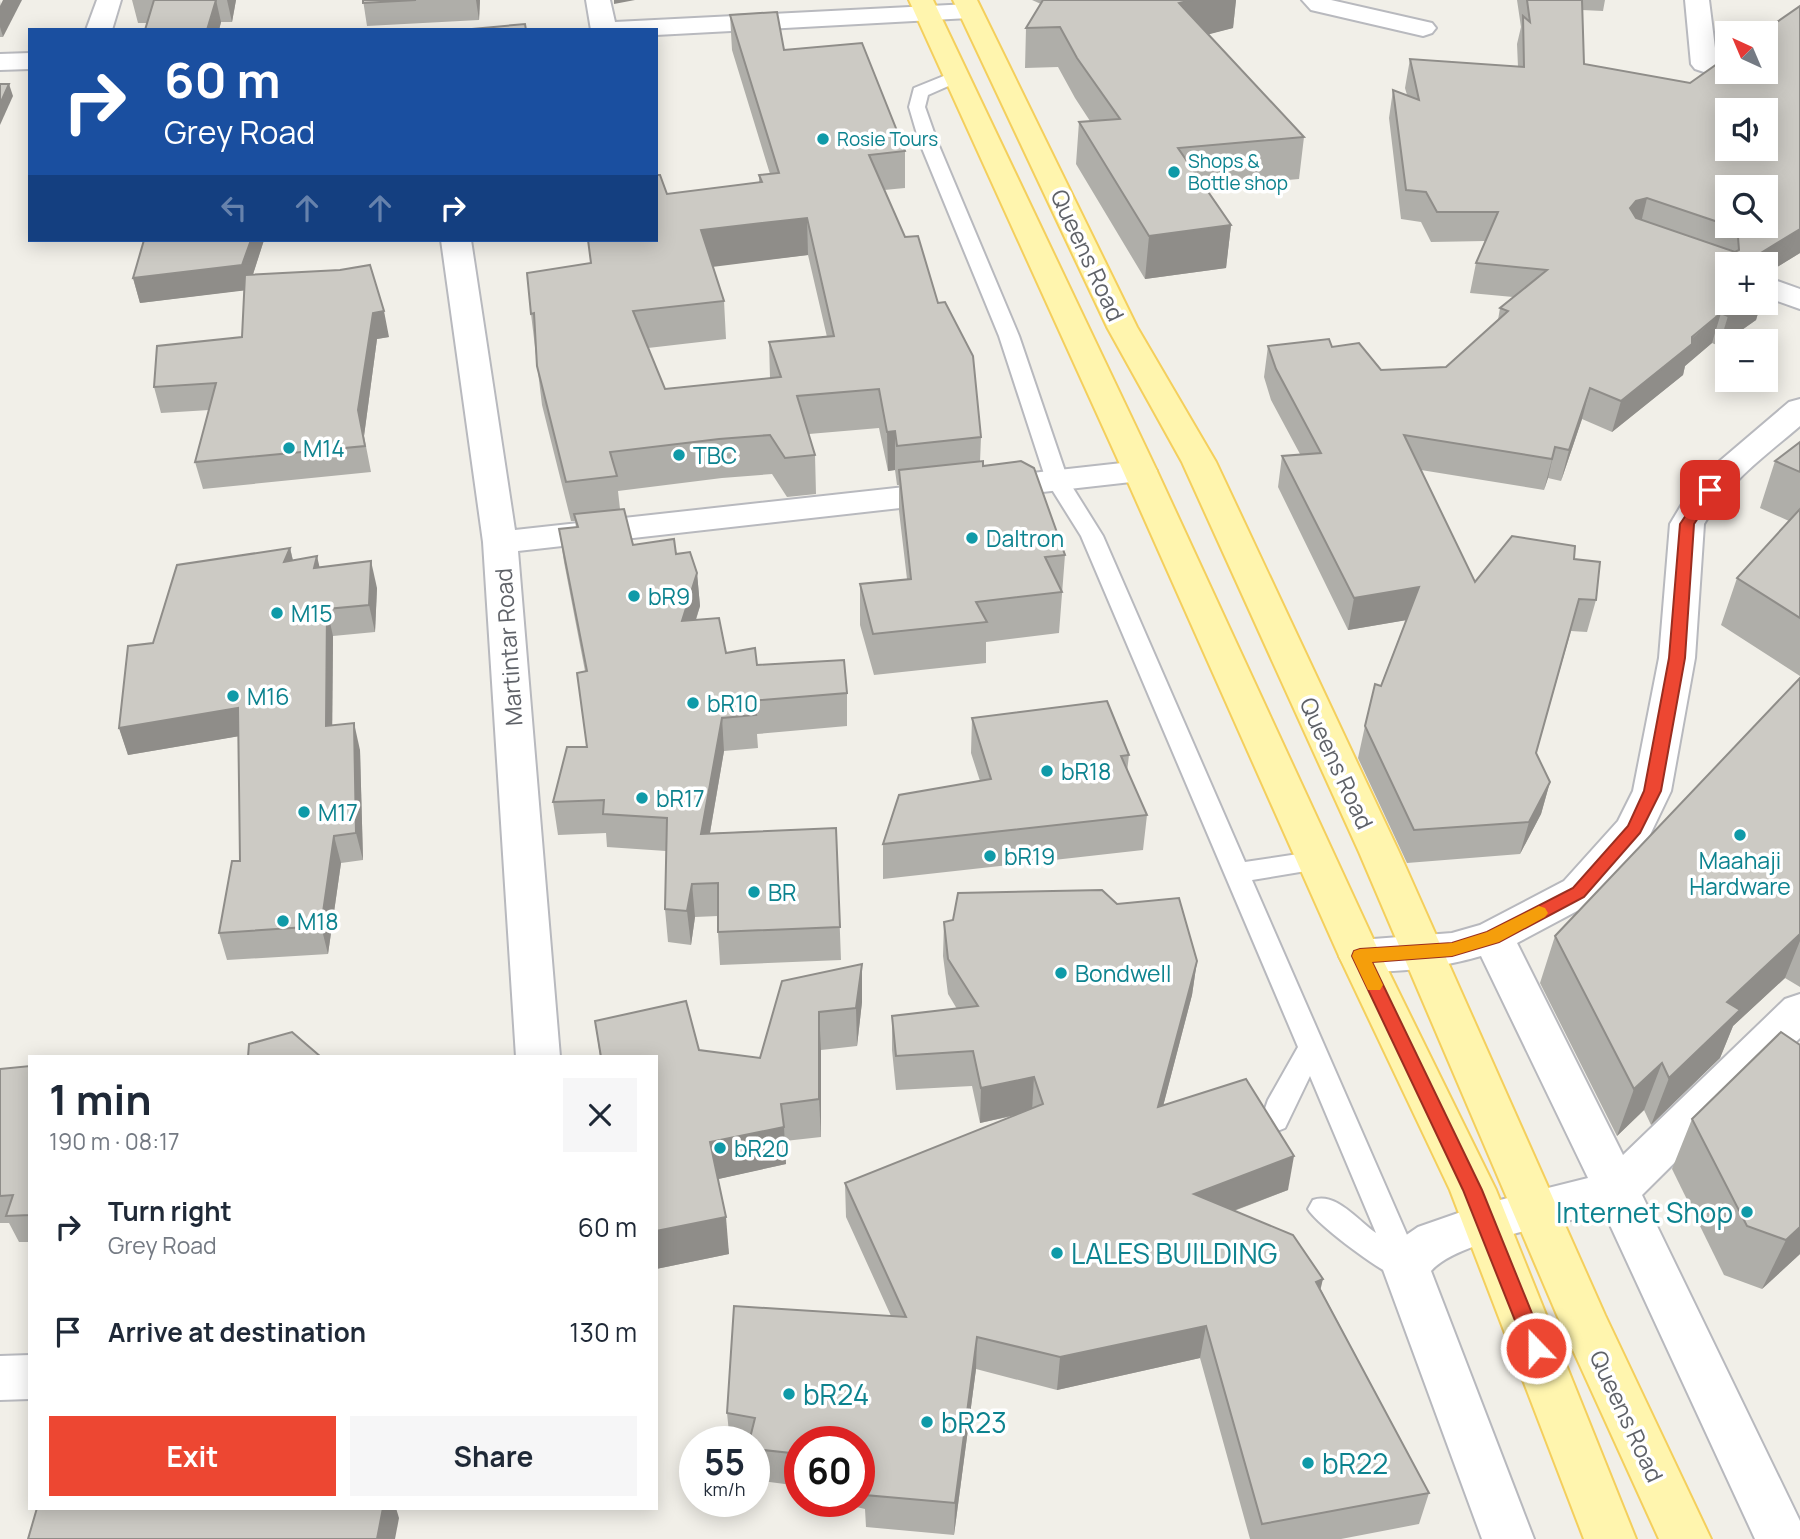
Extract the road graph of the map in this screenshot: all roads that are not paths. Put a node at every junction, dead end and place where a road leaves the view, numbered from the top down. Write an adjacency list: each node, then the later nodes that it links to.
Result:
1 (109, 0): 7 (street)
2 (598, 0): 8 (street)
3 (1314, 0): 10 (street)
4 (1697, 0): 13 (street)
5 (967, 6): 6 (street); 25 (main road, Queens Road)
6 (925, 7): 9 (street); 14 (main road, Queens Road)
7 (100, 28)
8 (604, 28)
9 (639, 28)
10 (1423, 28)
11 (28, 61): 12 (street)
12 (0, 62)
13 (1704, 64)
14 (956, 76): 19 (main road, Queens Road); 20 (lane)
15 (456, 242): 21 (street, Martintar Road)
16 (1778, 291): 17 (street)
17 (1800, 300)
18 (1800, 409): 24 (street)
19 (1140, 471): 20 (street); 22 (main road, Queens Road)
20 (1057, 480): 21 (street); 23 (lane)
21 (500, 541): 29 (street, Martintar Road)
22 (1318, 860): 23 (lane); 26 (main road, Queens Road)
23 (1235, 873): 28 (lane)
24 (1493, 937): 25 (street); 31 (street)
25 (1424, 952): 26 (street); 33 (main road, Queens Road)
26 (1360, 956): 34 (main road, Queens Road)
27 (1800, 1010): 31 (street)
28 (1311, 1048): 30 (lane); 35 (lane)
29 (538, 1055)
30 (1275, 1120)
31 (1617, 1190): 33 (street); 41 (street)
32 (1323, 1209): 35 (lane)
33 (1536, 1210): 34 (street); 40 (main road, Queens Road)
34 (1484, 1224): 35 (street); 39 (main road, Queens Road)
35 (1406, 1267): 38 (street)
36 (28, 1377): 37 (street)
37 (0, 1378)
38 (1508, 1539)
39 (1610, 1539)
40 (1685, 1539)
41 (1782, 1539)

